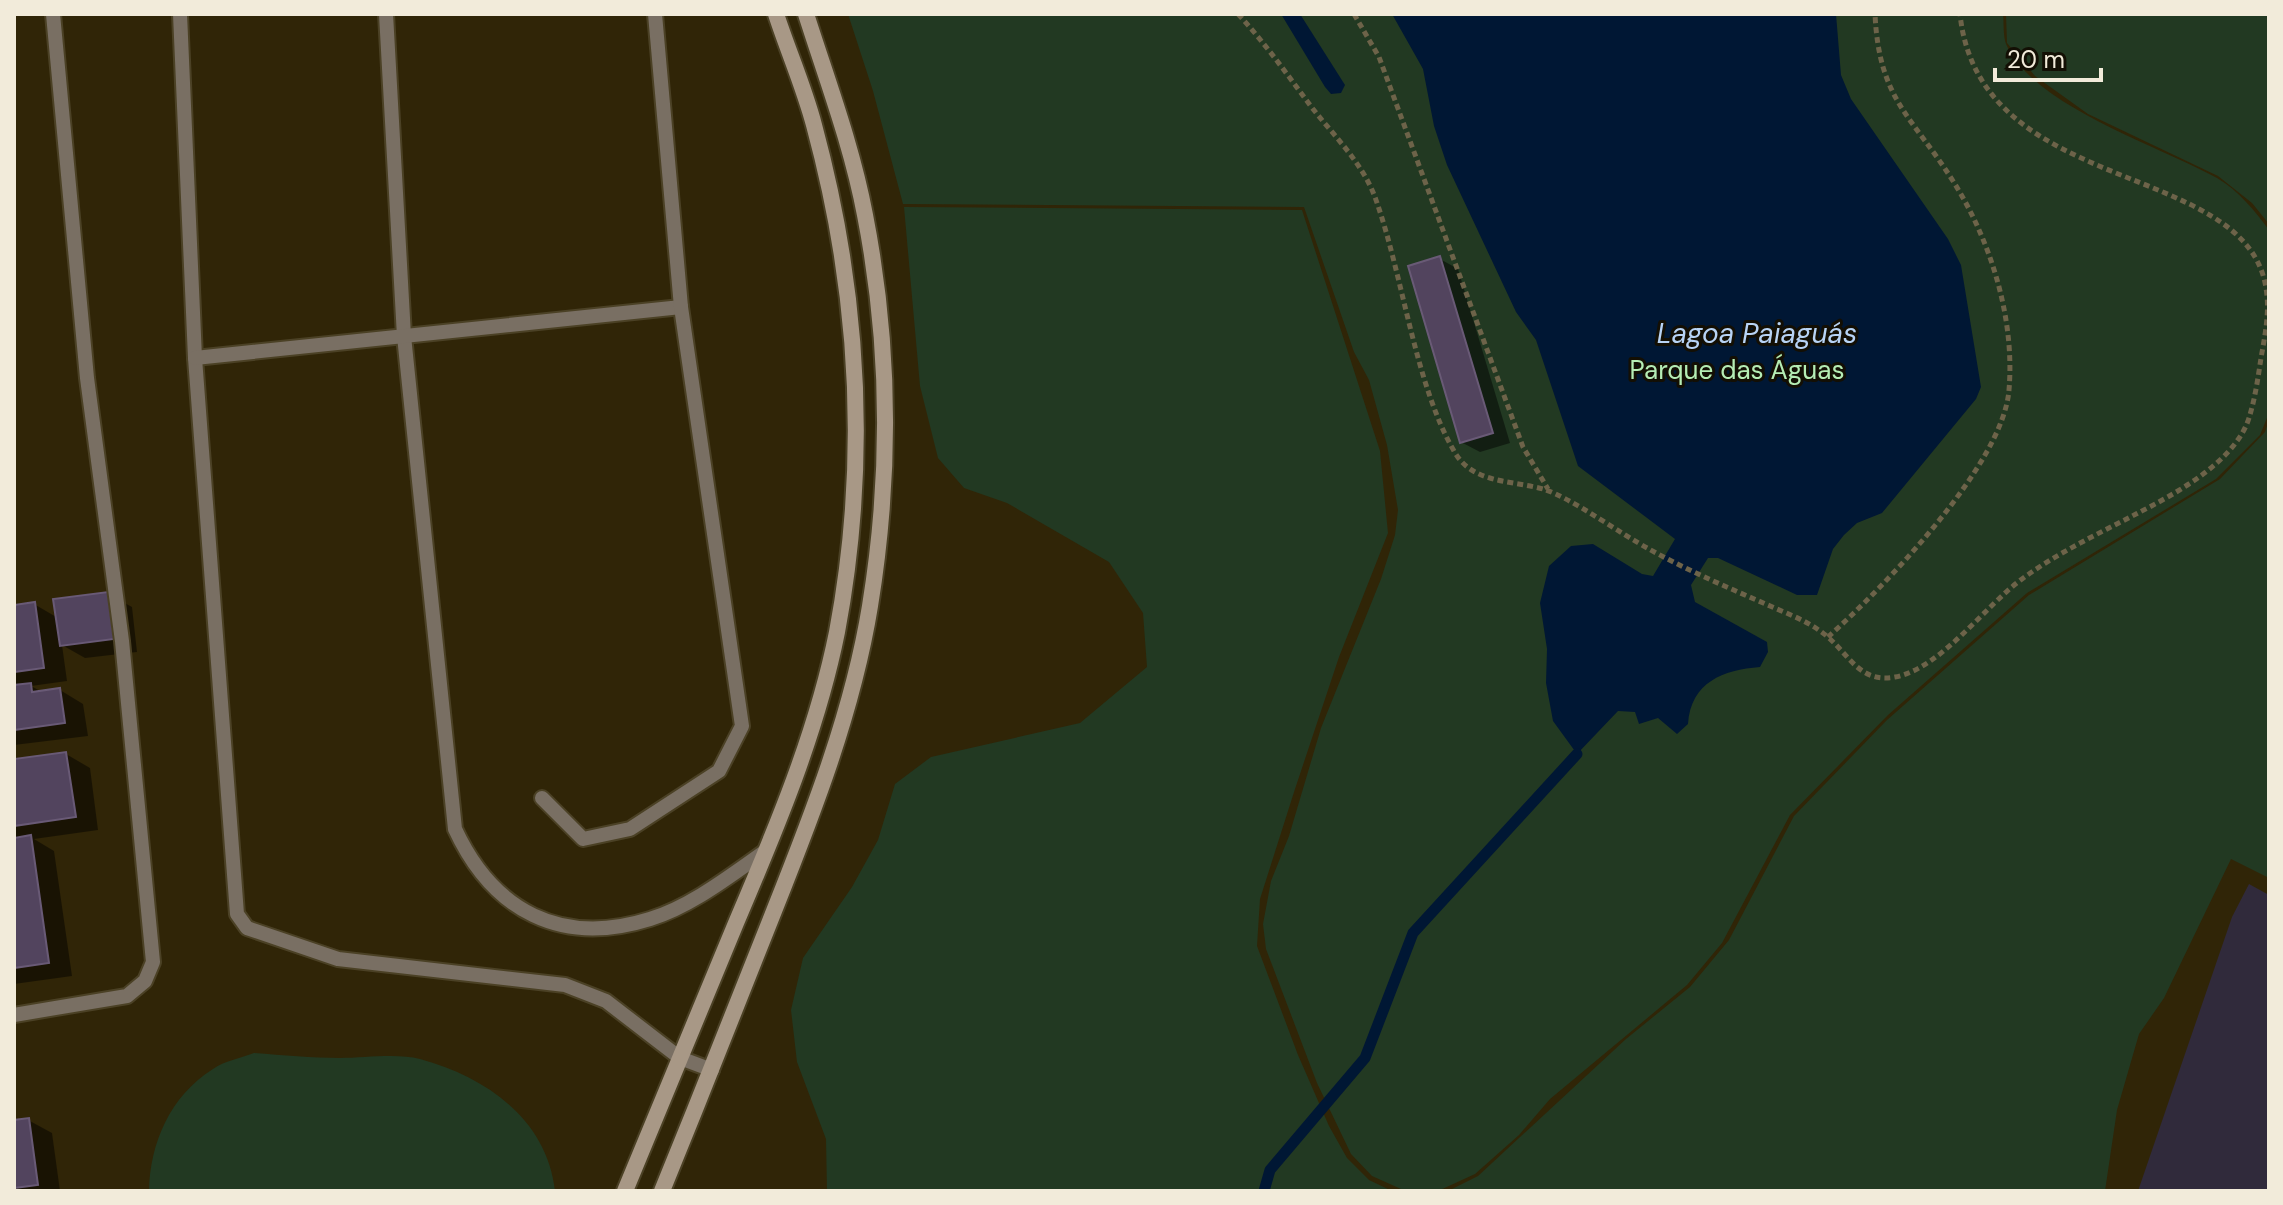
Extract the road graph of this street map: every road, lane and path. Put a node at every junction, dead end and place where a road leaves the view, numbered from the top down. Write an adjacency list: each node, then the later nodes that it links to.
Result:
1 (53, 14): 18 (lane)
2 (180, 14): 13 (lane)
3 (386, 14): 12 (lane)
4 (655, 14): 11 (lane)
5 (776, 14): 17 (street)
6 (806, 14): 20 (street)
7 (1238, 14): 14 (path)
8 (1354, 14): 14 (path)
9 (1875, 14): 15 (path)
10 (1960, 14): 15 (path)
11 (681, 307): 12 (lane); 16 (lane)
12 (404, 336): 13 (lane); 17 (lane)
13 (195, 358): 19 (lane)
14 (1549, 490): 15 (path)
15 (1828, 637)
16 (542, 798)
17 (767, 850): 19 (street)
18 (14, 1015)
19 (680, 1058): 20 (lane); 21 (street)
20 (712, 1070): 22 (street)
21 (625, 1191)
22 (662, 1191)

